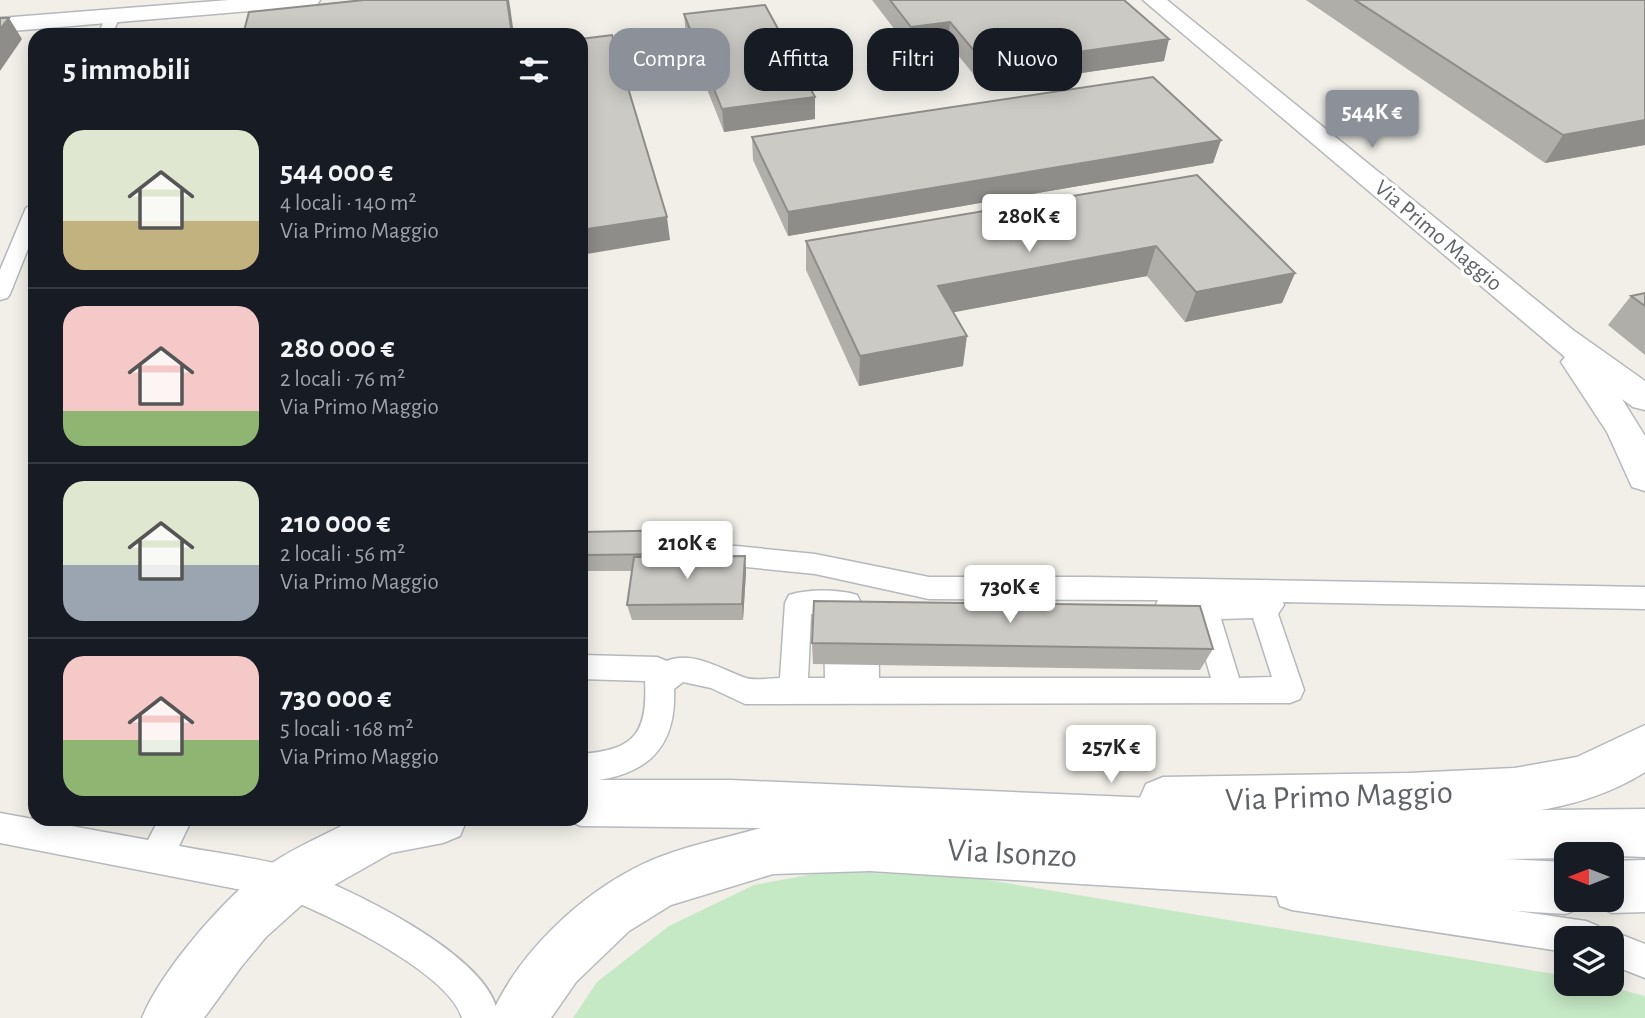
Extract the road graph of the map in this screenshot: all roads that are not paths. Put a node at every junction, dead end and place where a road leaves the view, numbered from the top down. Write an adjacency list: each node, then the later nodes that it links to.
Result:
1 (309, 0): 4 (street)
2 (1154, 0): 7 (street, Via Primo Maggio)
3 (0, 25): 4 (street)
4 (109, 26)
5 (28, 225): 6 (lane)
6 (0, 294)
7 (1561, 338): 8 (street, Via Primo Maggio); 9 (street, Via Primo Maggio)
8 (1645, 398)
9 (1645, 477)
10 (687, 556): 11 (lane)
11 (1259, 598): 12 (lane); 14 (lane); 17 (lane)
12 (1645, 598)
13 (865, 604): 14 (lane); 18 (lane); 19 (lane)
14 (1204, 608): 17 (lane)
15 (588, 667): 16 (lane)
16 (661, 683): 18 (lane); 21 (lane)
17 (1229, 690): 19 (lane)
18 (793, 691): 19 (lane)
19 (852, 691)
20 (1645, 746): 23 (street, Via Primo Maggio)
21 (588, 767)
22 (588, 803): 23 (street)
23 (730, 803): 27 (street)
24 (172, 826): 28 (lane)
25 (394, 826): 32 (street)
26 (0, 828): 28 (lane)
27 (1645, 833)
28 (157, 856): 32 (lane)
29 (1053, 857): 33 (street, Via Isonzo); 36 (lane); 41 (street, Via Isonzo)
30 (1645, 873): 31 (street)
31 (1624, 876)
32 (288, 883): 39 (street); 40 (lane)
33 (1554, 885)
34 (1645, 886): 35 (street)
35 (1624, 887)
36 (1554, 933)
37 (1624, 953): 38 (lane)
38 (1645, 961)
39 (170, 1018)
40 (480, 1018)
41 (518, 1018)

